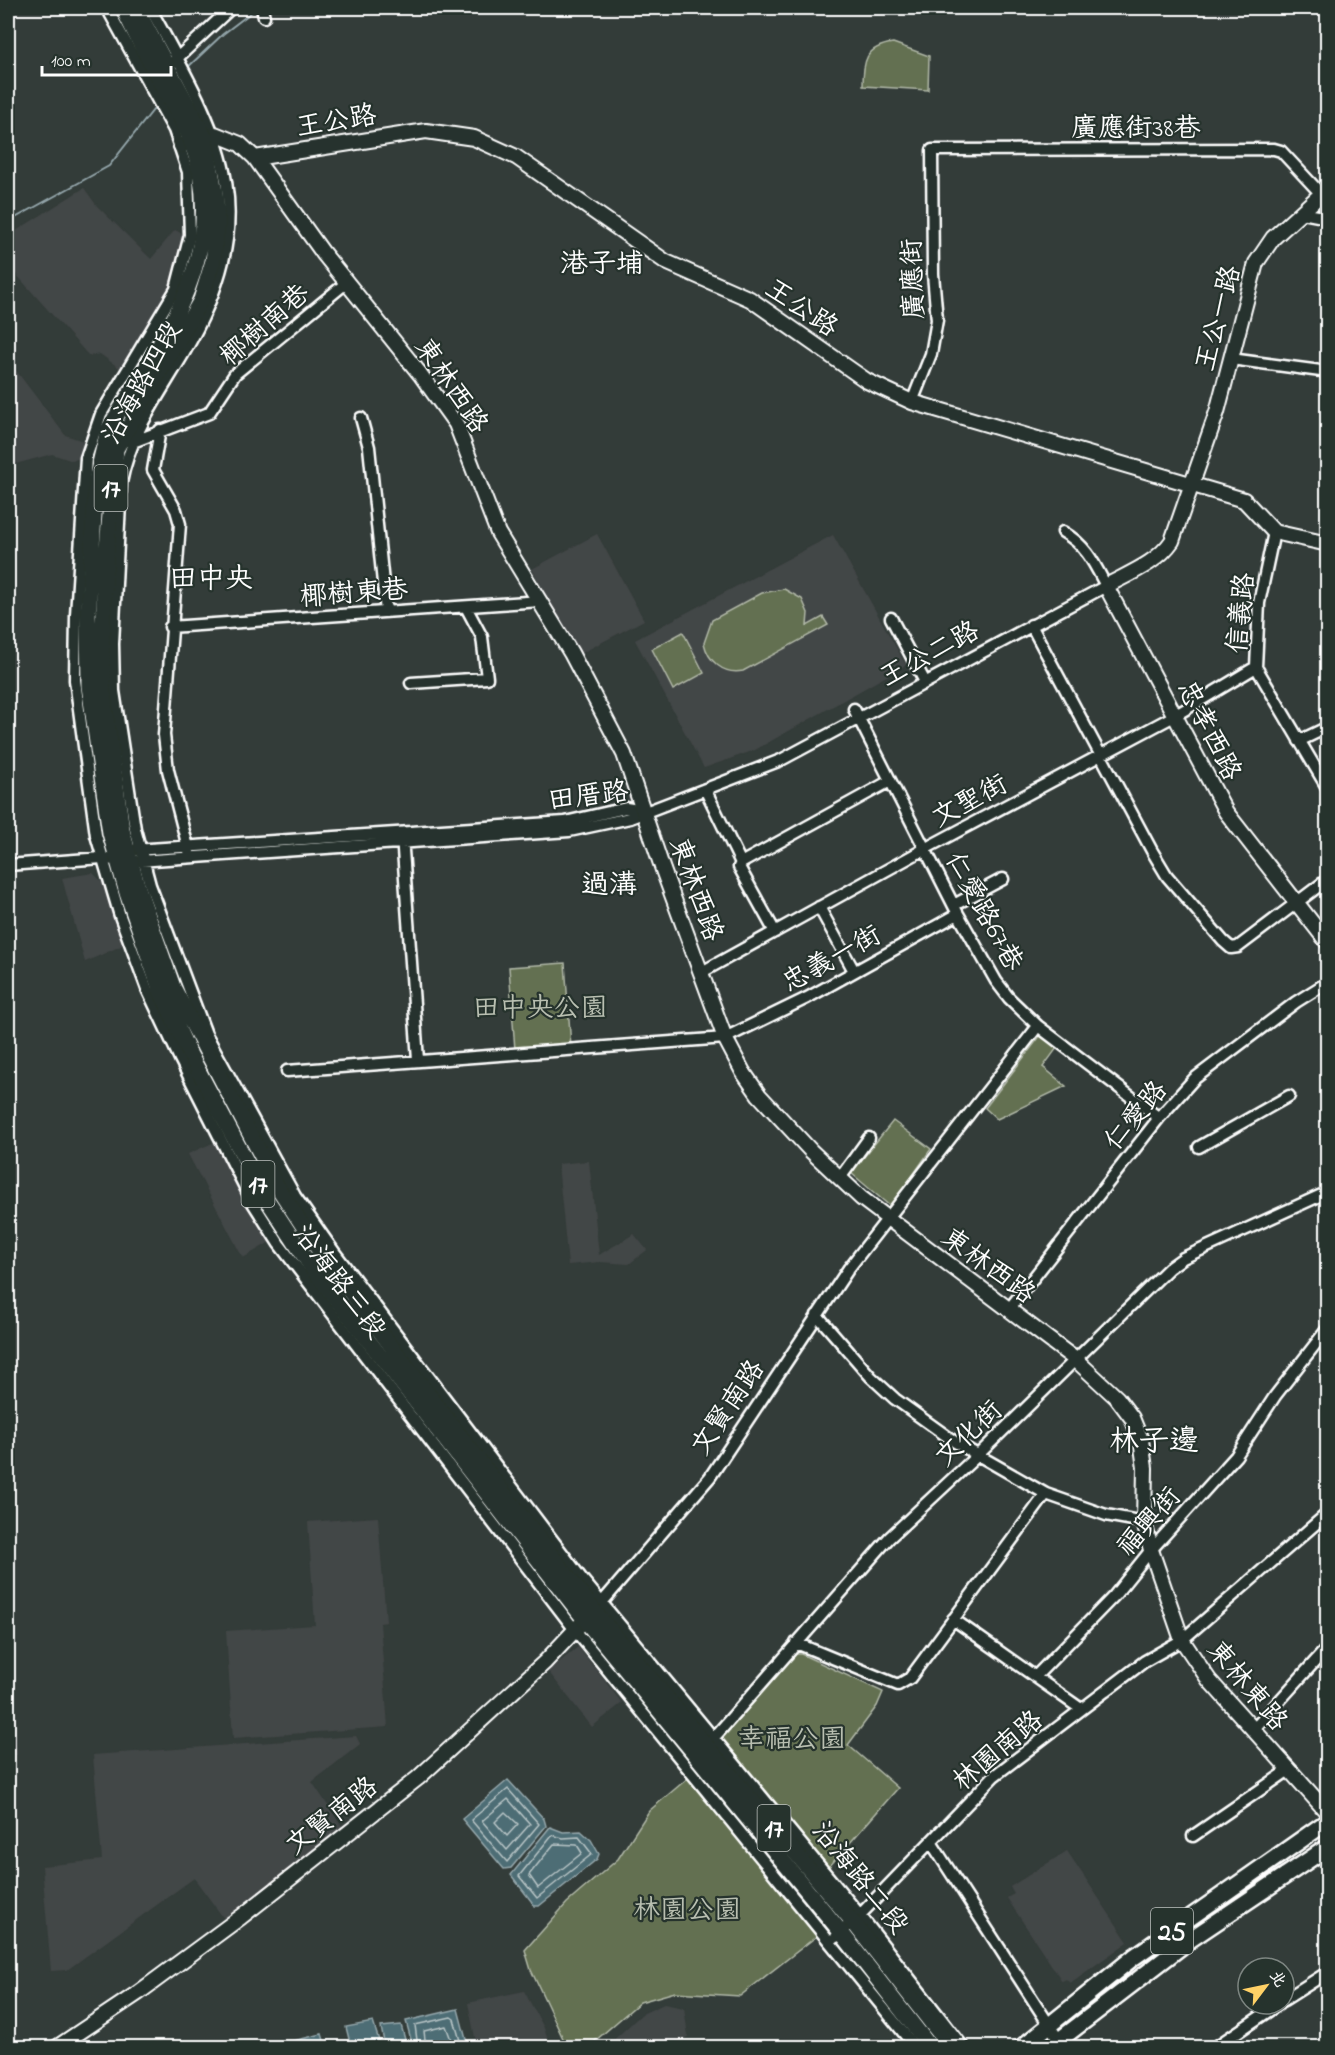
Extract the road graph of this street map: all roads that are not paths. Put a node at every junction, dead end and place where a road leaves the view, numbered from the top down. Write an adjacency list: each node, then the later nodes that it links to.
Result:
1 (107, 8): 6 (street, 沿海路四段)
2 (123, 8): 6 (main road, 沿海路四段 / 17)
3 (136, 8): 6 (main road, 沿海路四段 / 17)
4 (150, 8): 6 (street, 沿海路四段)
5 (231, 8): 6 (street)
6 (168, 81): 7 (main road, 17); 7 (street, 沿海路四段)
7 (198, 140): 9 (street, 東林西路); 14 (main road, 沿海路四段 / 17); 20 (street, 沿海路四段); 21 (main road, 沿海路四段 / 17)
8 (932, 150): 10 (street, 廣應街38巷); 17 (street, 廣應街)
9 (255, 158): 13 (street, 東林西路); 17 (street, 王公路)
10 (1324, 191): 11 (street, 王公一路)
11 (1302, 213): 12 (street); 15 (street, 王公一路)
12 (1328, 218)
13 (346, 283): 19 (street, 椰樹南巷); 28 (street, 東林西路)
14 (147, 350): 21 (main road, 沿海路四段 / 17); 22 (street, 沿海路四段)
15 (1231, 359): 16 (street); 23 (street, 王公一路)
16 (1328, 372)
17 (912, 402): 23 (street, 王公路)
18 (361, 418): 30 (street)
19 (160, 430): 20 (street, 椰樹南巷); 33 (street)
20 (132, 442): 21 (street, 椰樹南巷); 49 (street, 沿海路四段)
21 (109, 450): 22 (street, 椰樹南巷); 49 (main road, 沿海路四段 / 17)
22 (86, 458): 49 (street, 沿海路四段)
23 (1193, 486): 25 (street, 王公路); 27 (street, 王公二路)
24 (1063, 532): 27 (street, 忠孝西路)
25 (1274, 532): 26 (street); 34 (street, 信義路)
26 (1328, 544)
27 (1106, 586): 32 (street, 王公二路); 38 (street, 忠孝西路)
28 (541, 601): 29 (street, 椰樹東巷); 45 (street, 東林西路)
29 (466, 607): 30 (street, 椰樹東巷); 36 (street)
30 (386, 612): 33 (street, 椰樹東巷)
31 (891, 618): 35 (street)
32 (1031, 625): 35 (street, 王公二路); 41 (street)
33 (170, 627): 48 (street)
34 (1256, 667): 38 (street, 文聖街); 40 (street, 信義路)
35 (925, 682): 37 (street, 王公二路)
36 (411, 683)
37 (856, 714): 42 (street, 仁愛路67巷); 43 (street, 王公二路)
38 (1176, 715): 41 (street, 文聖街); 54 (street, 忠孝西路)
39 (1328, 727): 40 (street)
40 (1299, 741): 44 (street, 信義路)
41 (1101, 755): 47 (street, 文聖街); 54 (street)
42 (890, 782): 47 (street, 仁愛路67巷); 50 (street)
43 (705, 789): 45 (street, 王公二路); 50 (street)
44 (1328, 789)
45 (644, 811): 46 (street, 田厝路); 60 (street, 東林西路)
46 (402, 838): 48 (street, 田厝路); 64 (street)
47 (925, 849): 55 (street, 文聖街); 56 (street, 仁愛路67巷)
48 (189, 852): 49 (street, 田厝路)
49 (125, 856): 51 (street, 田厝路); 72 (main road, 沿海路三段 / 17); 73 (main road, 沿海路三段 / 17)
50 (741, 863): 57 (street)
51 (8, 865)
52 (1003, 879): 56 (street, 忠義一街)
53 (1328, 879): 54 (street)
54 (1297, 904): 58 (street, 忠孝西路)
55 (819, 907): 57 (street, 文聖街); 59 (street)
56 (956, 910): 59 (street, 忠義一街); 62 (street, 仁愛路67巷)
57 (775, 932): 60 (street, 文聖街)
58 (1328, 943)
59 (854, 971): 63 (street, 忠義一街)
60 (702, 972): 63 (street, 東林西路)
61 (1328, 982): 67 (street, 仁愛路)
62 (1038, 1026): 67 (street, 仁愛路67巷); 74 (street, 文賢南路)
63 (725, 1038): 64 (street); 70 (street, 東林西路)
64 (418, 1060): 65 (street)
65 (287, 1071)
66 (1289, 1096): 69 (street)
67 (1159, 1118): 75 (street, 仁愛路)
68 (869, 1138): 70 (street)
69 (1199, 1147)
70 (840, 1178): 74 (street, 東林西路)
71 (1328, 1192): 78 (street, 文化街)
72 (290, 1196): 73 (street); 80 (main road, 沿海路三段 / 17)
73 (266, 1211): 80 (main road, 沿海路三段 / 17)
74 (889, 1220): 75 (street, 東林西路); 76 (street, 文賢南路)
75 (1009, 1309): 78 (street, 東林西路)
76 (817, 1315): 79 (street); 85 (street, 文賢南路)
77 (1328, 1328): 84 (street, 福興街)
78 (1076, 1360): 79 (street, 文化街); 83 (street, 東林西路)
79 (979, 1454): 81 (street); 88 (street, 文化街)
80 (471, 1463): 85 (main road, 沿海路三段 / 17); 85 (street, 沿海路三段)
81 (1046, 1494): 83 (street); 86 (street)
82 (1328, 1513): 87 (street, 林園南路)
83 (1144, 1522): 84 (street, 東林西路)
84 (1151, 1550): 87 (street, 東林西路); 90 (street, 福興街)
85 (589, 1615): 93 (main road, 沿海路二段 / 17); 93 (street, 沿海路二段); 106 (street, 文賢南路)
86 (953, 1619): 88 (street); 90 (street)
87 (1182, 1640): 91 (street, 林園南路); 92 (street, 東林東路)
88 (796, 1643): 93 (street, 文化街)
89 (1328, 1647): 92 (street)
90 (1035, 1677): 91 (street)
91 (1081, 1709): 98 (street, 林園南路)
92 (1253, 1730): 94 (street, 東林東路)
93 (702, 1753): 100 (main road, 沿海路二段 / 17); 100 (street, 沿海路二段)
94 (1289, 1770): 95 (street, 東林東路); 97 (street)
95 (1328, 1813)
96 (1328, 1821): 104 (main road, 25)
97 (1193, 1836)
98 (931, 1842): 100 (street, 林園南路); 104 (street)
99 (1328, 1847): 105 (main road, 25)
100 (846, 1928): 107 (street, 沿海路二段); 108 (main road, 沿海路二段 / 17); 109 (main road, 沿海路二段 / 17); 110 (street, 沿海路二段)
101 (1328, 1972): 102 (street)
102 (1296, 1993)
103 (1261, 2016): 112 (street)
104 (1049, 2024): 105 (street); 111 (main road, 25)
105 (1057, 2045)
106 (56, 2048)
107 (916, 2048)
108 (931, 2048)
109 (951, 2048)
110 (964, 2048)
111 (1021, 2048)
112 (1214, 2048)

